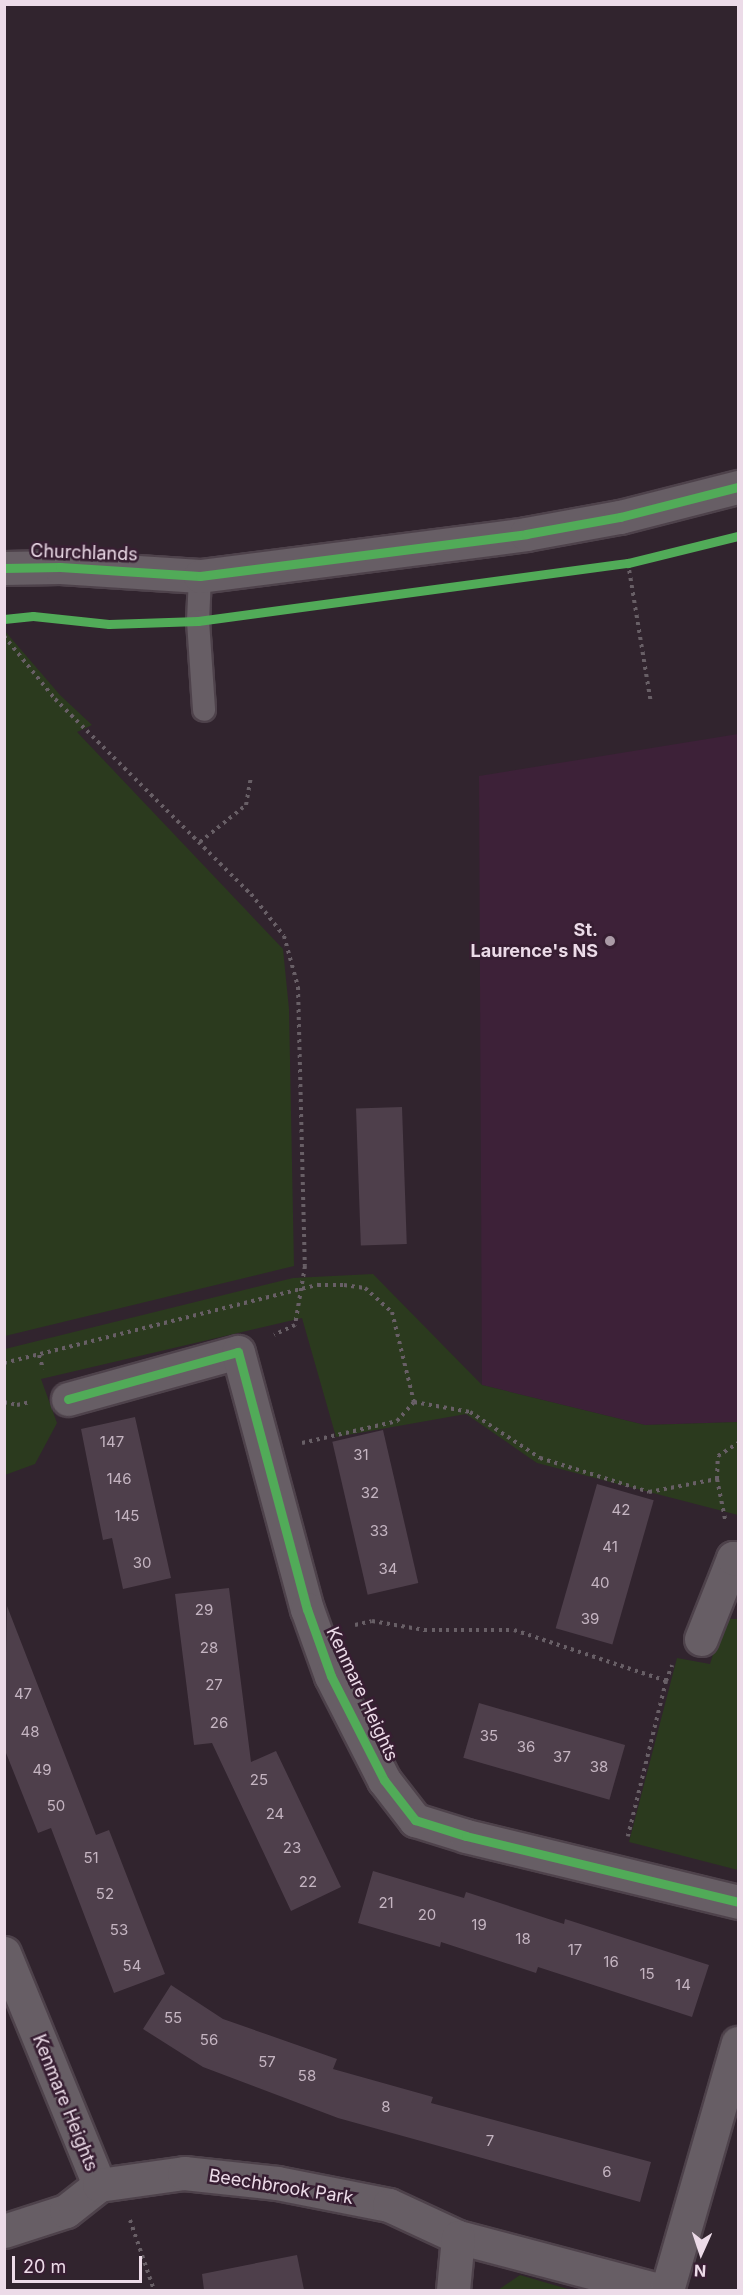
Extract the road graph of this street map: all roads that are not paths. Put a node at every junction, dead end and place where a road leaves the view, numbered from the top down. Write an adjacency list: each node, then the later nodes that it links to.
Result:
1 (738, 488): 3 (street, Churchlands)
2 (4, 568): 3 (street, Churchlands)
3 (200, 576): 4 (lane)
4 (204, 710)
5 (68, 1399): 8 (street, Kenmare Heights)
6 (738, 1559): 7 (street)
7 (701, 1639)
8 (738, 1902)
9 (4, 1953): 11 (street, Kenmare Heights)
10 (738, 2043): 16 (street)
11 (108, 2184): 12 (street); 13 (street, Beechbrook Park)
12 (4, 2231)
13 (458, 2237): 14 (street); 15 (street, Beechbrook Park)
14 (453, 2290)
15 (659, 2290)
16 (667, 2290)

